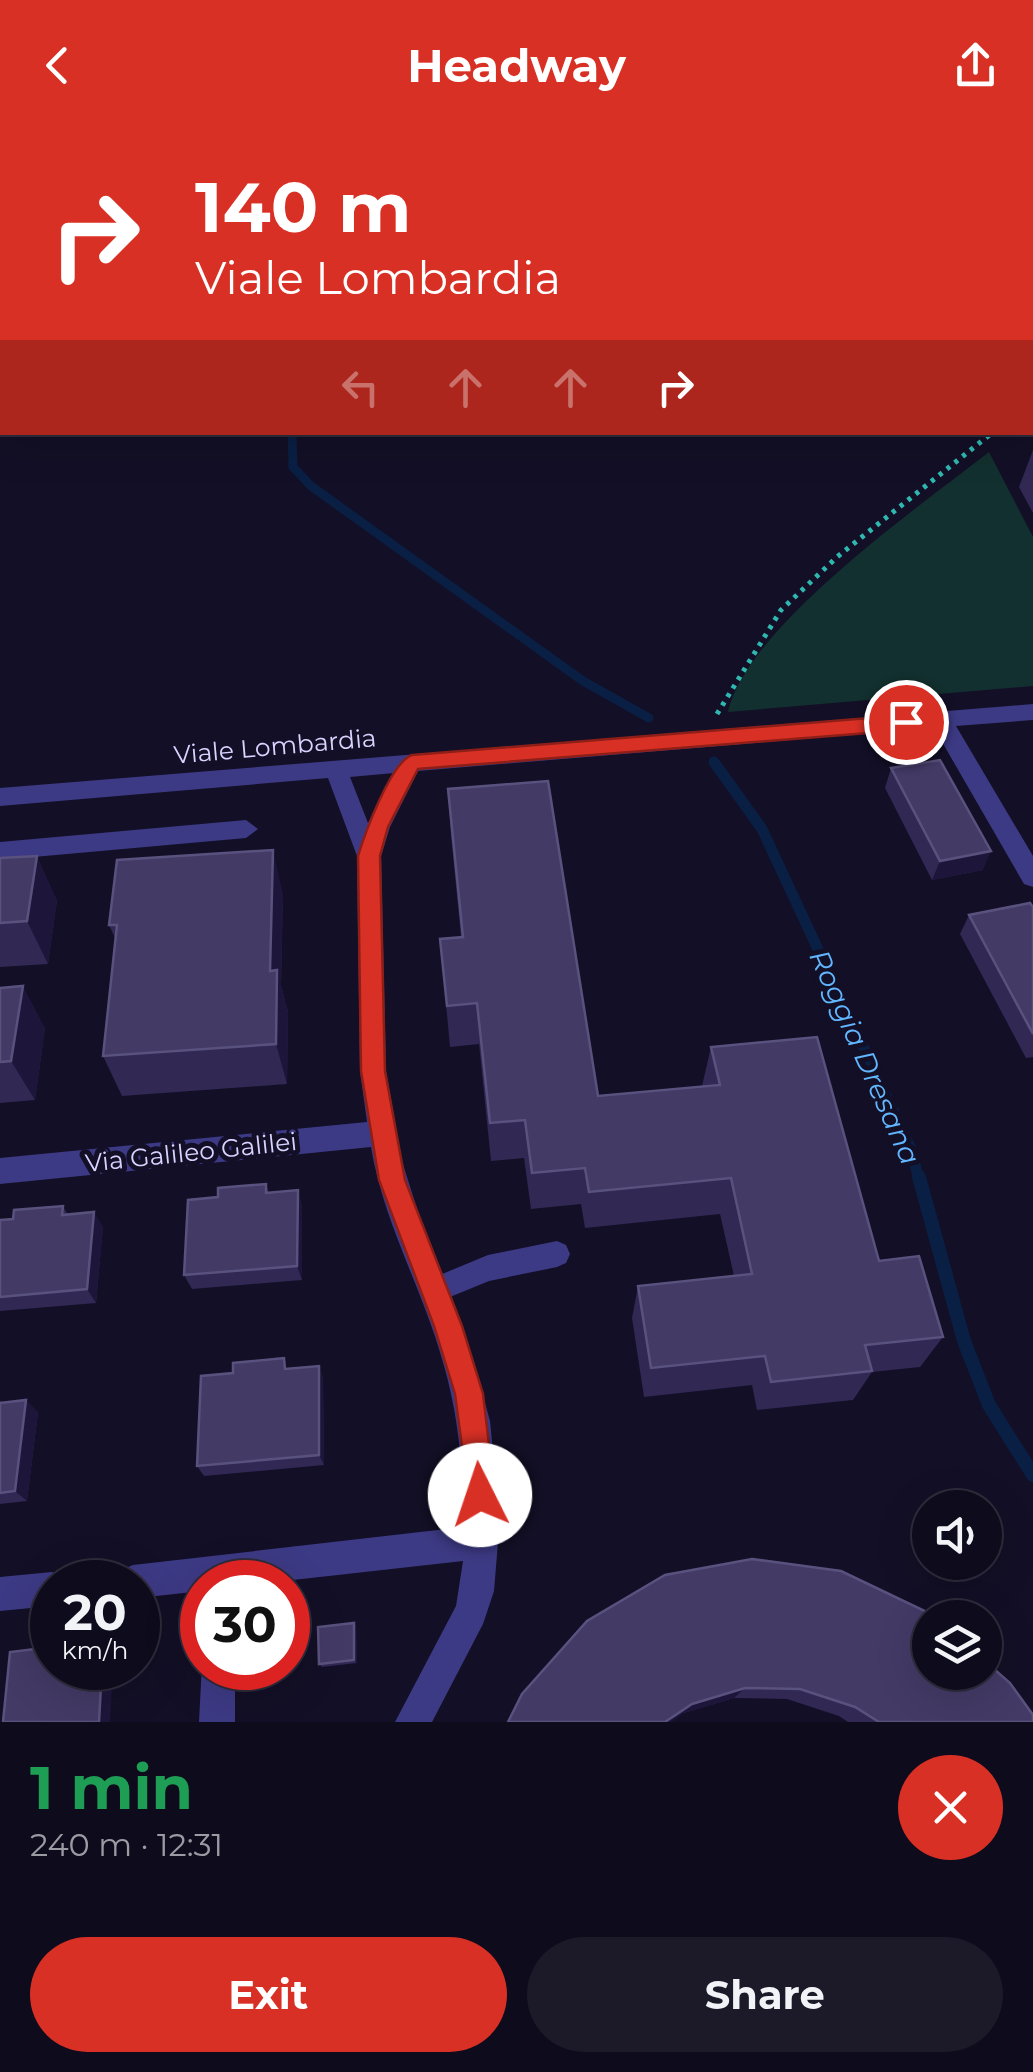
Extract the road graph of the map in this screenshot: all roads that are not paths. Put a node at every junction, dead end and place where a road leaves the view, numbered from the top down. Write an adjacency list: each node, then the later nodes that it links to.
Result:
1 (1033, 712): 2 (street, Viale Lombardia)
2 (940, 720): 3 (street, Viale Lombardia); 9 (street)
3 (412, 762): 4 (street, Viale Lombardia); 8 (street)
4 (336, 769): 5 (street, Viale Lombardia); 8 (street)
5 (0, 798)
6 (246, 829): 7 (street)
7 (0, 851)
8 (369, 856): 10 (street)
9 (1033, 877)
10 (382, 1133): 11 (street, Via Galileo Galilei); 13 (street)
11 (0, 1171)
12 (557, 1254): 13 (lane)
13 (433, 1290): 14 (street)
14 (481, 1542): 15 (street); 20 (street)
15 (310, 1566)
16 (30, 1592): 17 (street)
17 (0, 1594)
18 (218, 1690): 19 (street)
19 (217, 1722)
20 (413, 1722)

